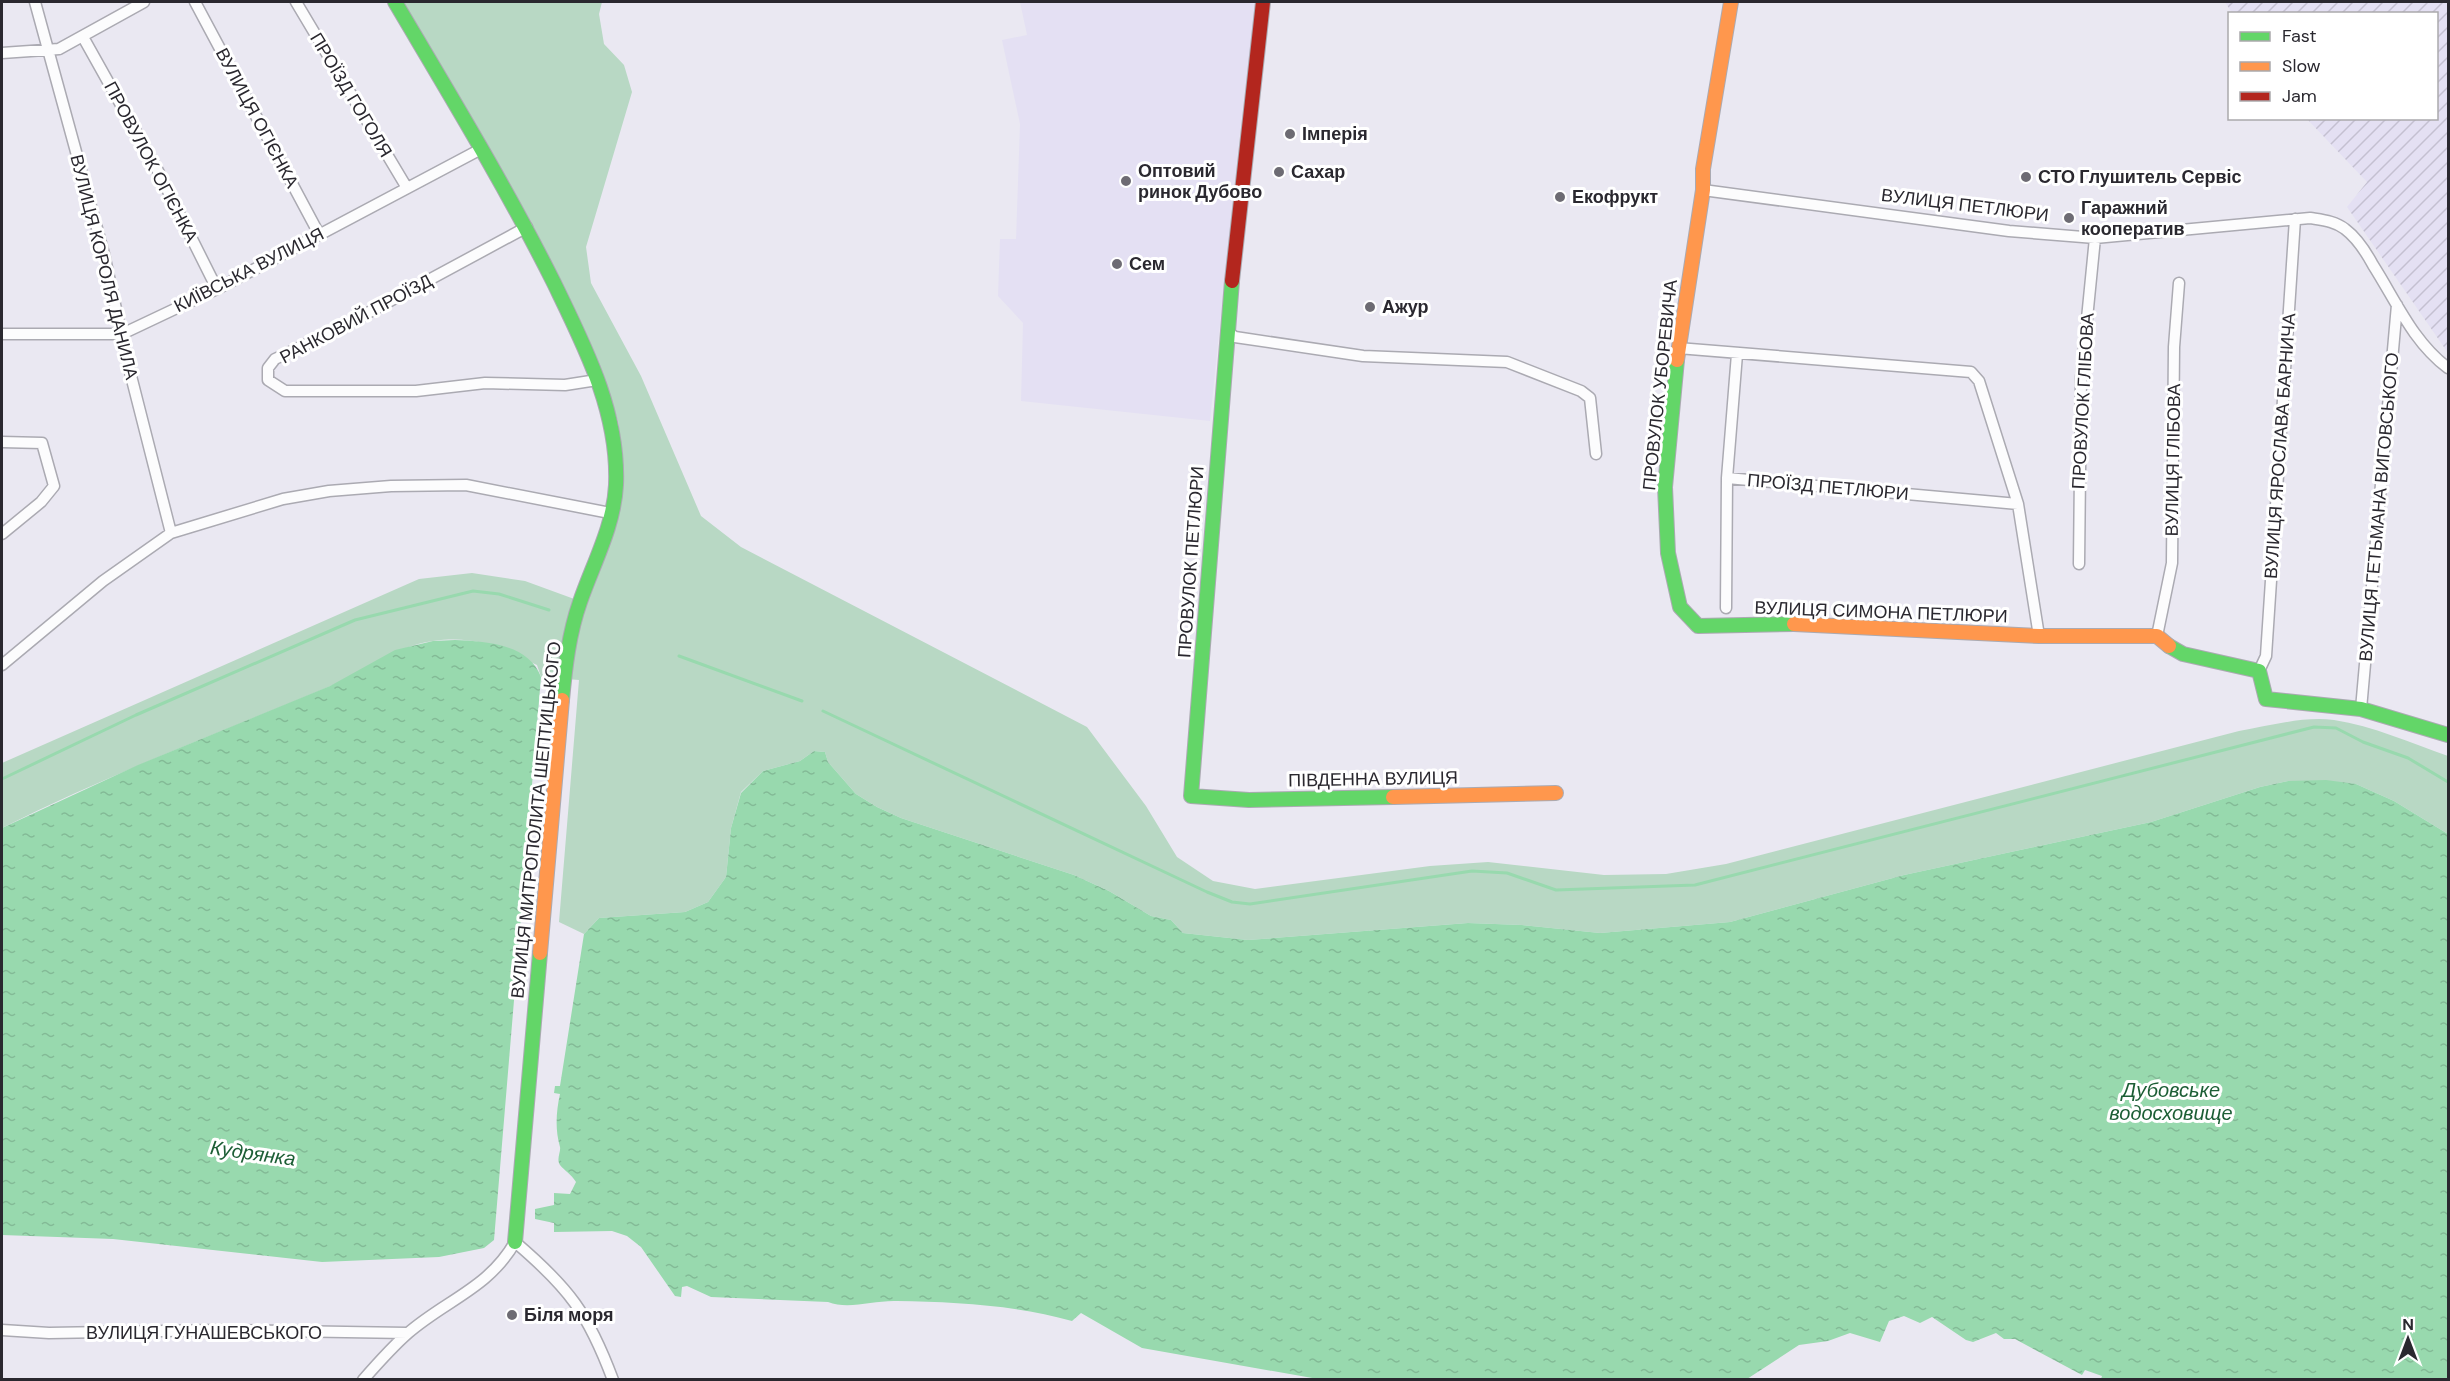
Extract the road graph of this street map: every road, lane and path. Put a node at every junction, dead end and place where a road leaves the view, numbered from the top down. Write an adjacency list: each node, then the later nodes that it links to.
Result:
1 (35, 2): 9 (street, ВУЛИЦЯ КОРОЛЯ ДАНИЛА)
2 (144, 2): 8 (street)
3 (195, 2): 16 (street, ВУЛИЦЯ ОГІЄНКА)
4 (296, 2): 12 (street, ПРОЇЗД ГОГОЛЯ)
5 (394, 2): 11 (street, ВУЛИЦЯ МИТРОПОЛИТА ШЕПТИЦЬКОГО)
6 (1263, 2): 21 (street, ПРОВУЛОК ПЕТЛЮРИ)
7 (1731, 2): 13 (street)
8 (83, 37): 9 (street); 19 (street, ПРОВУЛОК ОГІЄНКА)
9 (48, 52): 10 (street); 23 (street, ВУЛИЦЯ КОРОЛЯ ДАНИЛА)
10 (2, 54)
11 (481, 149): 12 (street, КИЇВСЬКА ВУЛИЦЯ); 15 (street, ВУЛИЦЯ МИТРОПОЛИТА ШЕПТИЦЬКОГО)
12 (407, 188): 16 (street, КИЇВСЬКА ВУЛИЦЯ)
13 (1703, 190): 17 (street, ВУЛИЦЯ ПЕТЛЮРИ); 24 (street, ПРОВУЛОК УБОРЕВИЧА)
14 (2295, 219): 17 (street, ВУЛИЦЯ ПЕТЛЮРИ); 20 (street, ВУЛИЦЯ ПЕТЛЮРИ); 41 (street, ВУЛИЦЯ ЯРОСЛАВА БАРНИЧА)
15 (527, 227): 27 (street, ВУЛИЦЯ МИТРОПОЛИТА ШЕПТИЦЬКОГО); 27 (street, РАНКОВИЙ ПРОЇЗД)
16 (319, 234): 19 (street, КИЇВСЬКА ВУЛИЦЯ)
17 (2095, 238): 35 (street, ПРОВУЛОК ГЛІБОВА)
18 (2179, 283): 39 (street, ВУЛИЦЯ ГЛІБОВА)
19 (218, 289): 23 (street, КИЇВСЬКА ВУЛИЦЯ)
20 (2397, 305): 26 (street, ВУЛИЦЯ ПЕТЛЮРИ); 42 (street, ВУЛИЦЯ ГЕТЬМАНА ВИГОВСЬКОГО)
21 (1228, 332): 29 (street); 45 (street, ПРОВУЛОК ПЕТЛЮРИ)
22 (2, 334): 23 (street, КИЇВСЬКА ВУЛИЦЯ)
23 (122, 334): 33 (street, ВУЛИЦЯ КОРОЛЯ ДАНИЛА)
24 (1678, 348): 25 (street); 37 (street, ПРОВУЛОК УБОРЕВИЧА)
25 (1737, 354): 30 (street, ПРОЇЗД ПЕТЛЮРИ); 31 (street)
26 (2448, 368)
27 (597, 381): 32 (street, ВУЛИЦЯ МИТРОПОЛИТА ШЕПТИЦЬКОГО)
28 (2, 442): 34 (street)
29 (1596, 454)
30 (1727, 478): 31 (street, ПРОЇЗД ПЕТЛЮРИ); 36 (street)
31 (2018, 504): 38 (street)
32 (610, 513): 33 (street); 46 (street, ВУЛИЦЯ МИТРОПОЛИТА ШЕПТИЦЬКОГО)
33 (171, 533): 40 (street)
34 (2, 534)
35 (2079, 564)
36 (1726, 608)
37 (1721, 626): 38 (street, ВУЛИЦЯ СИМОНА ПЕТЛЮРИ)
38 (2039, 636): 39 (street, ВУЛИЦЯ СИМОНА ПЕТЛЮРИ)
39 (2157, 636): 41 (street)
40 (2, 665)
41 (2259, 671): 42 (street)
42 (2361, 709): 43 (street)
43 (2448, 735)
44 (1556, 793): 45 (street, ПІВДЕННА ВУЛИЦЯ)
45 (1191, 796)
46 (515, 1242): 48 (street); 50 (street)
47 (2, 1330): 48 (street, ВУЛИЦЯ ГУНАШЕВСЬКОГО)
48 (407, 1333): 49 (street)
49 (363, 1380)
50 (613, 1380)

